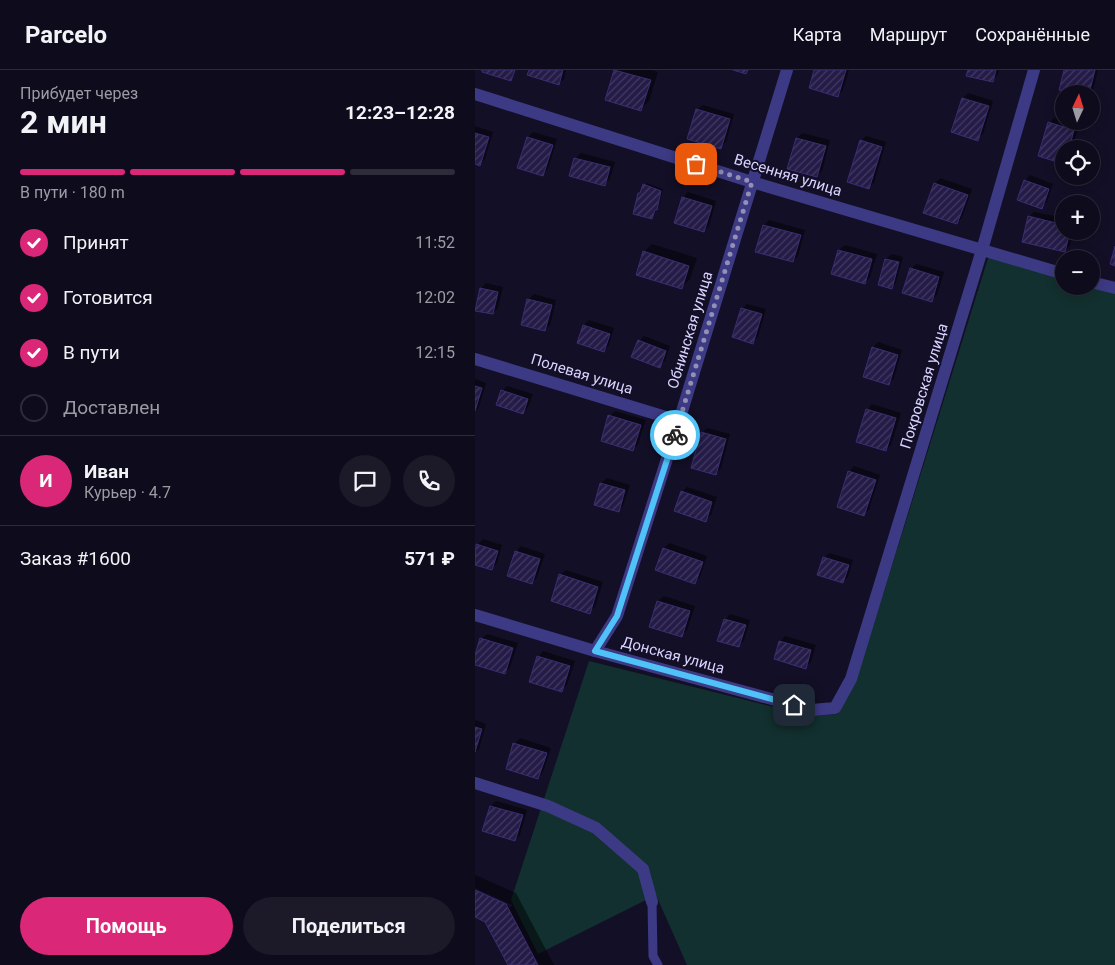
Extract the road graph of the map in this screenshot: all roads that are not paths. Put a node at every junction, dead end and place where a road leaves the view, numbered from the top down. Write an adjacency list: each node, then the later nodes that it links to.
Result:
1 (787, 70): 4 (street, Обнинская улица)
2 (1034, 70): 5 (street, Покровская улица)
3 (475, 94): 4 (street, Весенняя улица)
4 (752, 182): 5 (street, Весенняя улица); 10 (street, Обнинская улица)
5 (982, 250): 6 (street, Весенняя улица); 13 (street, Покровская улица)
6 (1055, 271)
7 (1100, 284): 8 (street)
8 (1115, 288)
9 (475, 359): 10 (street, Полевая улица)
10 (679, 421): 12 (street, Обнинская улица)
11 (475, 615): 12 (street, Донская улица)
12 (595, 651): 13 (street, Донская улица)
13 (835, 708)
14 (475, 783): 15 (street)
15 (652, 902): 16 (lane)
16 (657, 965)

